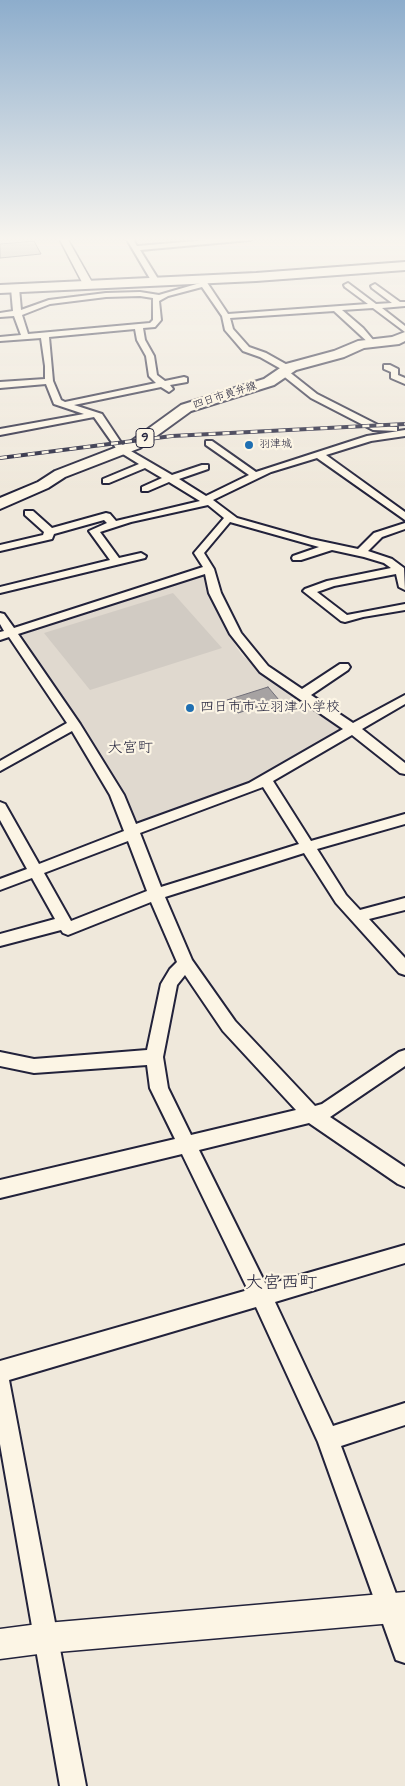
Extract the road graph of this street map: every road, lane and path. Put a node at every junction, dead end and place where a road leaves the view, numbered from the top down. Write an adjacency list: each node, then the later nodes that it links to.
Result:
1 (21, 321): 9 (street)
2 (157, 321): 6 (street)
3 (227, 321): 14 (street)
4 (350, 321): 12 (street)
5 (394, 321): 7 (street)
6 (138, 328): 8 (street); 19 (street)
7 (405, 330)
8 (45, 334): 9 (street); 16 (street)
9 (25, 336): 10 (street)
10 (0, 339)
11 (402, 339): 12 (main road, 四日市員弁線 / 9)
12 (371, 343): 14 (main road, 四日市員弁線 / 9)
13 (387, 367): 17 (street)
14 (286, 370): 23 (street); 27 (main road, 四日市員弁線 / 9)
15 (184, 380): 19 (street)
16 (49, 381): 18 (street); 21 (street)
17 (405, 381)
18 (0, 385)
19 (164, 386): 20 (street); 21 (street)
20 (174, 393)
21 (62, 405): 22 (street)
22 (96, 414): 24 (street); 27 (street)
23 (405, 428)
24 (0, 432)
25 (405, 433): 28 (street)
26 (209, 442): 31 (street)
27 (121, 449): 29 (street); 36 (main road, 四日市員弁線 / 9)
28 (318, 454): 31 (street); 38 (street)
29 (146, 464): 32 (street); 33 (street)
30 (205, 467): 32 (street)
31 (256, 476): 35 (street)
32 (170, 479): 34 (street); 35 (street)
33 (106, 481)
34 (144, 489)
35 (207, 501): 39 (street); 40 (street)
36 (0, 504)
37 (29, 513): 42 (street)
38 (405, 517)
39 (230, 518): 43 (street); 49 (street)
40 (114, 525): 42 (street); 48 (street)
41 (405, 526): 45 (street)
42 (50, 532): 44 (street)
43 (331, 547): 45 (street); 47 (street)
44 (0, 548)
45 (361, 552): 50 (street)
46 (141, 556): 48 (street)
47 (297, 558)
48 (116, 561): 52 (street)
49 (209, 569): 55 (street); 57 (street)
50 (400, 570): 51 (street); 53 (street)
51 (405, 587)
52 (0, 590)
53 (405, 607)
54 (0, 616): 55 (street)
55 (5, 635): 59 (street)
56 (344, 667): 57 (street)
57 (302, 695): 60 (street)
58 (405, 699): 60 (street)
59 (74, 724): 61 (street); 66 (street)
60 (354, 730): 62 (street); 63 (street)
61 (0, 767)
62 (405, 770)
63 (265, 780): 66 (street); 67 (street)
64 (0, 807): 68 (street)
65 (405, 819): 67 (street)
66 (132, 832): 68 (street); 70 (street)
67 (307, 847): 70 (street); 72 (street)
68 (36, 871): 69 (street); 73 (street)
69 (0, 885)
70 (156, 894): 73 (street); 75 (street)
71 (405, 904): 72 (street)
72 (358, 916): 76 (street)
73 (63, 923): 74 (street)
74 (0, 940)
75 (186, 964): 77 (street); 80 (street)
76 (405, 969)
77 (154, 1057): 79 (street); 81 (street)
78 (405, 1057): 80 (street)
79 (0, 1059)
80 (311, 1114): 81 (street); 82 (street)
81 (186, 1143): 83 (street); 85 (street)
82 (405, 1178)
83 (0, 1189)
84 (405, 1254): 85 (street)
85 (262, 1297): 86 (street); 89 (street)
86 (0, 1372)
87 (0, 1383): 91 (street)
88 (405, 1414): 89 (street)
89 (328, 1439): 90 (street)
90 (397, 1608): 91 (street); 93 (street)
91 (46, 1638): 92 (street); 94 (street)
92 (0, 1644)
93 (405, 1651)
94 (73, 1786)

